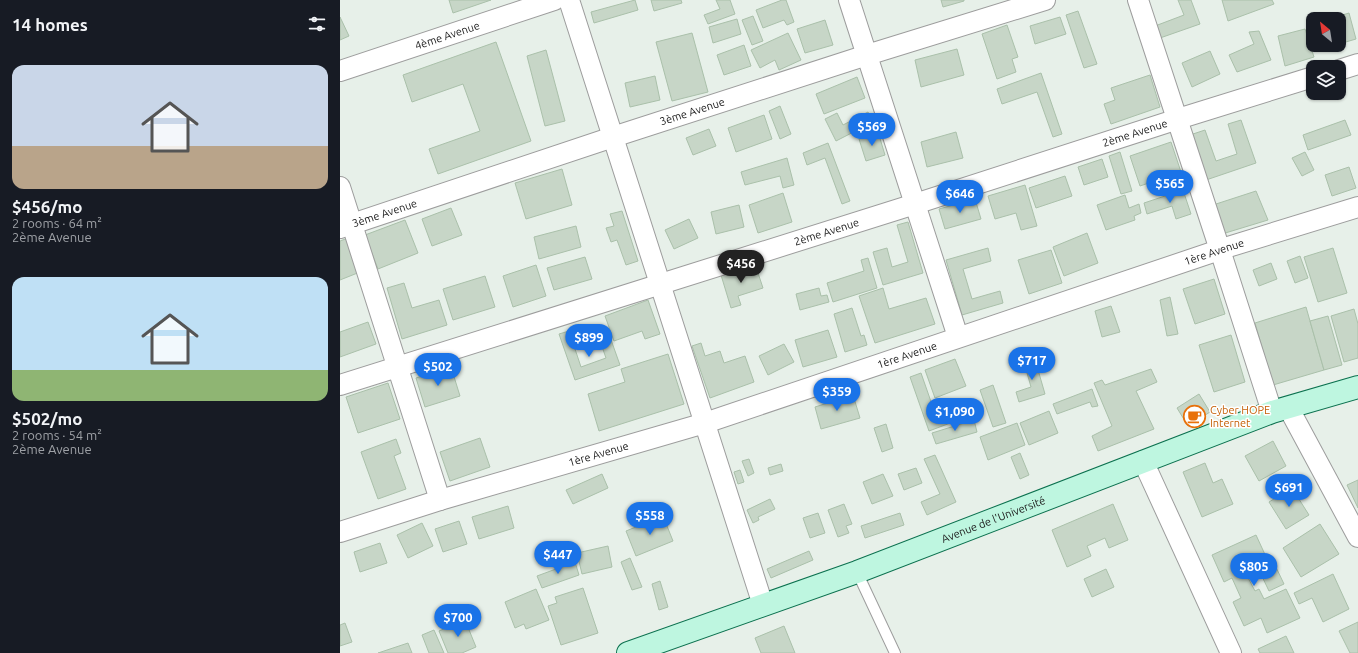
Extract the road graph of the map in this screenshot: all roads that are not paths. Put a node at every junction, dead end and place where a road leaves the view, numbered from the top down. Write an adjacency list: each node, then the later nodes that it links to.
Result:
1 (554, 0): 9 (street, 4ème Avenue)
2 (569, 0): 12 (street)
3 (849, 0): 6 (street)
4 (1045, 0): 6 (street, 3ème Avenue)
5 (1138, 0): 11 (street)
6 (867, 55): 12 (street, 3ème Avenue); 14 (street)
7 (1358, 64): 8 (street)
8 (1346, 68)
9 (340, 71)
10 (1306, 80): 11 (street, 2ème Avenue)
11 (1177, 119): 14 (street, 2ème Avenue); 17 (street)
12 (613, 137): 16 (street, 3ème Avenue); 18 (street)
13 (340, 187): 16 (street)
14 (914, 204): 18 (street, 2ème Avenue); 19 (street)
15 (1358, 207): 17 (street, 1ère Avenue)
16 (346, 226): 20 (street)
17 (1220, 250): 19 (street, 1ère Avenue); 23 (street)
18 (661, 283): 20 (street, 2ème Avenue); 24 (street)
19 (958, 337): 24 (street, 1ère Avenue)
20 (397, 368): 21 (street, 2ème Avenue); 26 (street)
21 (340, 385)
22 (1358, 387): 23 (street, Avenue de l'Université)
23 (1280, 409): 25 (street, Avenue de l'Université); 28 (street)
24 (704, 423): 26 (street, 1ère Avenue); 30 (street)
25 (1144, 461): 29 (street, Avenue de l'Université); 33 (street)
26 (440, 500): 27 (street, 1ère Avenue)
27 (340, 532)
28 (1358, 537)
29 (857, 572): 30 (street, Avenue de l'Université); 32 (lane)
30 (764, 605): 31 (street, Avenue de l'Université)
31 (628, 653)
32 (895, 653)
33 (1231, 653)

